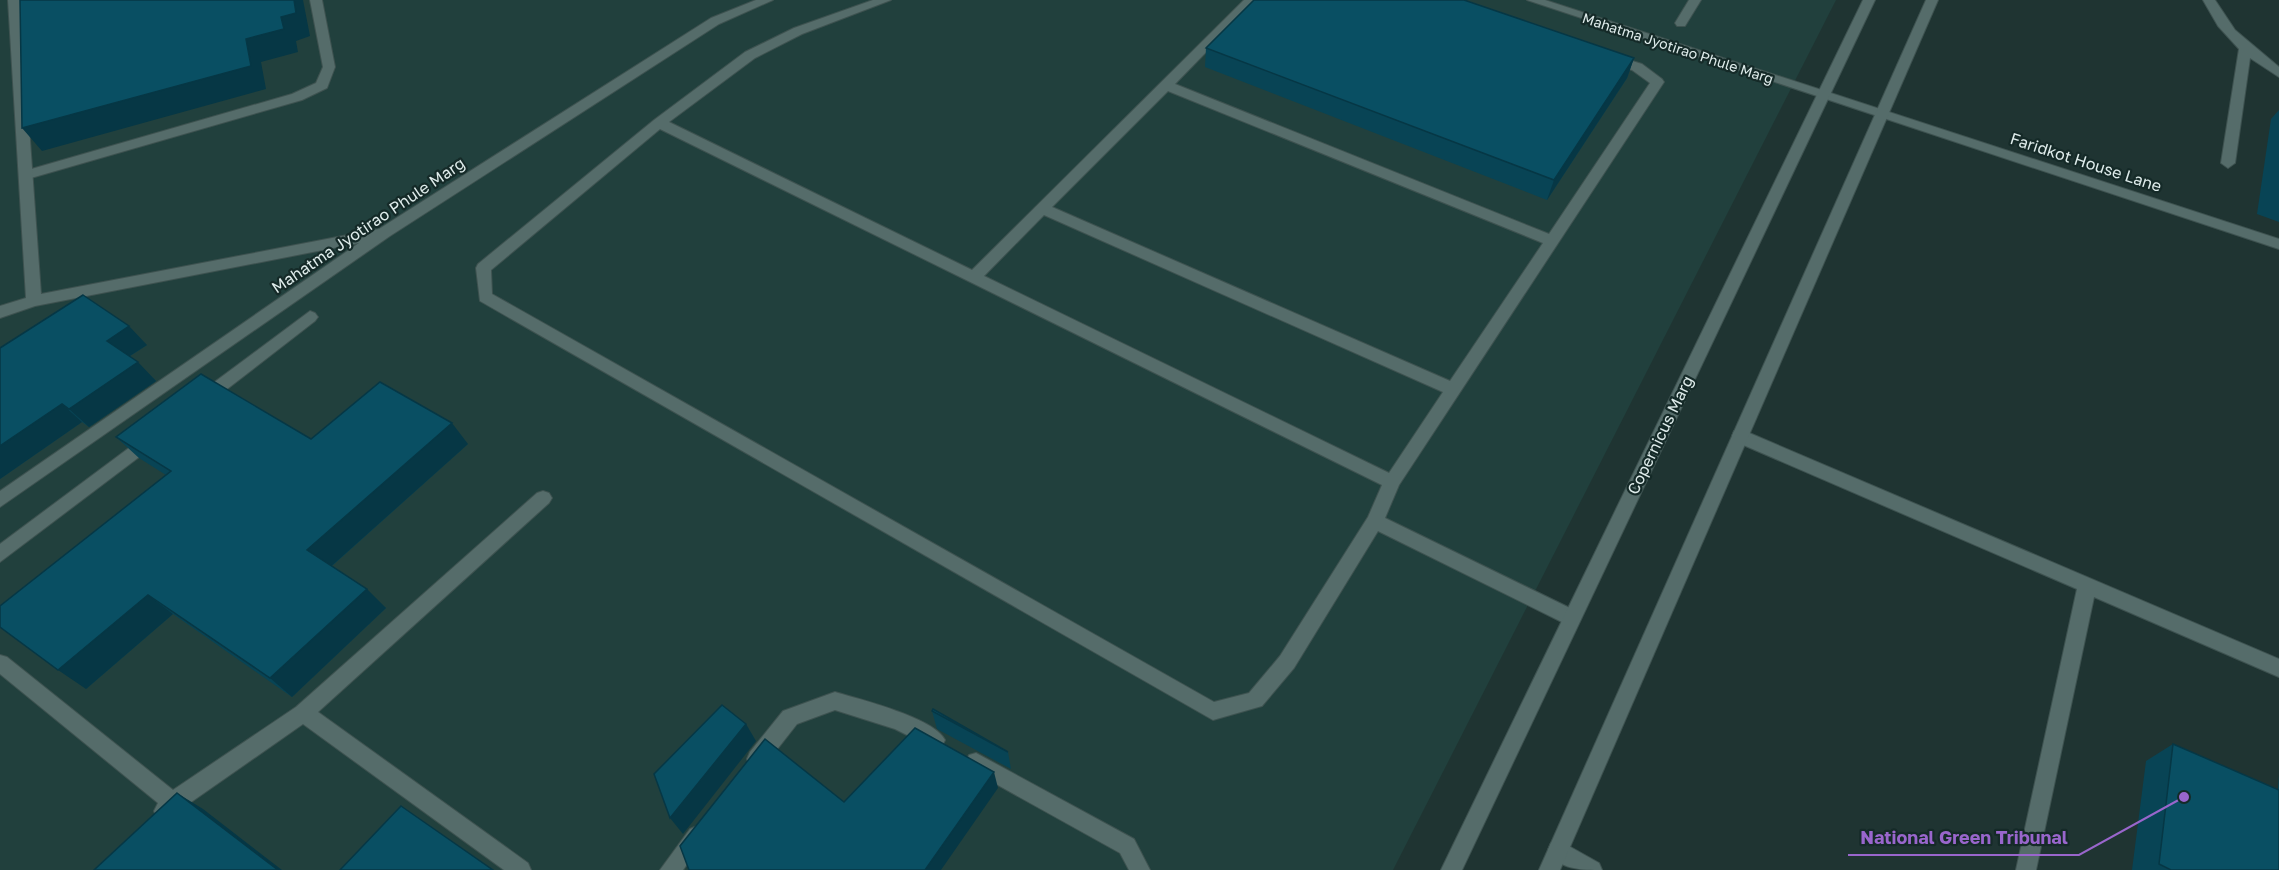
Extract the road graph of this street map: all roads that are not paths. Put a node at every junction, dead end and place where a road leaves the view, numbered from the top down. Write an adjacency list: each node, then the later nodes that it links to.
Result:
1 (14, 0): 20 (street)
2 (316, 0): 20 (street)
3 (767, 0): 22 (street, Mahatma Jyotirao Phule Marg)
4 (885, 0): 18 (street)
5 (1251, 0): 15 (street)
6 (1533, 0): 16 (street, Mahatma Jyotirao Phule Marg)
7 (1695, 0): 11 (street)
8 (1869, 0): 16 (street, Copernicus Marg)
9 (1932, 0): 17 (street)
10 (2209, 0): 12 (street)
11 (1681, 23)
12 (2245, 50): 14 (street); 19 (street)
13 (1603, 56): 23 (street)
14 (2279, 73)
15 (1166, 85): 21 (street); 23 (street)
16 (1823, 95): 17 (street, Mahatma Jyotirao Phule Marg); 39 (street, Copernicus Marg)
17 (1882, 115): 24 (street, Faridkot House Lane); 32 (street)
18 (658, 123): 25 (street); 36 (street)
19 (2228, 163)
20 (26, 175): 26 (street)
21 (1043, 209): 25 (street); 29 (street)
22 (386, 232): 26 (street); 35 (street, Mahatma Jyotirao Phule Marg)
23 (1551, 242): 29 (street)
24 (2279, 244)
25 (974, 277): 33 (street)
26 (34, 301): 27 (street)
27 (0, 312)
28 (310, 317): 30 (street)
29 (1454, 390): 33 (street)
30 (188, 411)
31 (160, 432): 37 (street)
32 (1740, 436): 38 (street); 47 (street)
33 (1392, 482): 36 (street)
34 (543, 498): 42 (street)
35 (0, 500)
36 (1375, 521): 39 (street)
37 (0, 554)
38 (2087, 585): 41 (street); 54 (street)
39 (1572, 618): 51 (street, Copernicus Marg)
40 (0, 663): 44 (street)
41 (2279, 668)
42 (303, 713): 44 (street); 48 (street)
43 (747, 771): 50 (street)
44 (172, 802): 46 (street)
45 (712, 816): 49 (street)
46 (150, 827)
47 (1558, 850): 52 (street); 53 (street)
48 (521, 870)
49 (670, 870)
50 (1140, 870)
51 (1451, 870)
52 (1549, 870)
53 (1592, 870)
54 (2026, 870)

